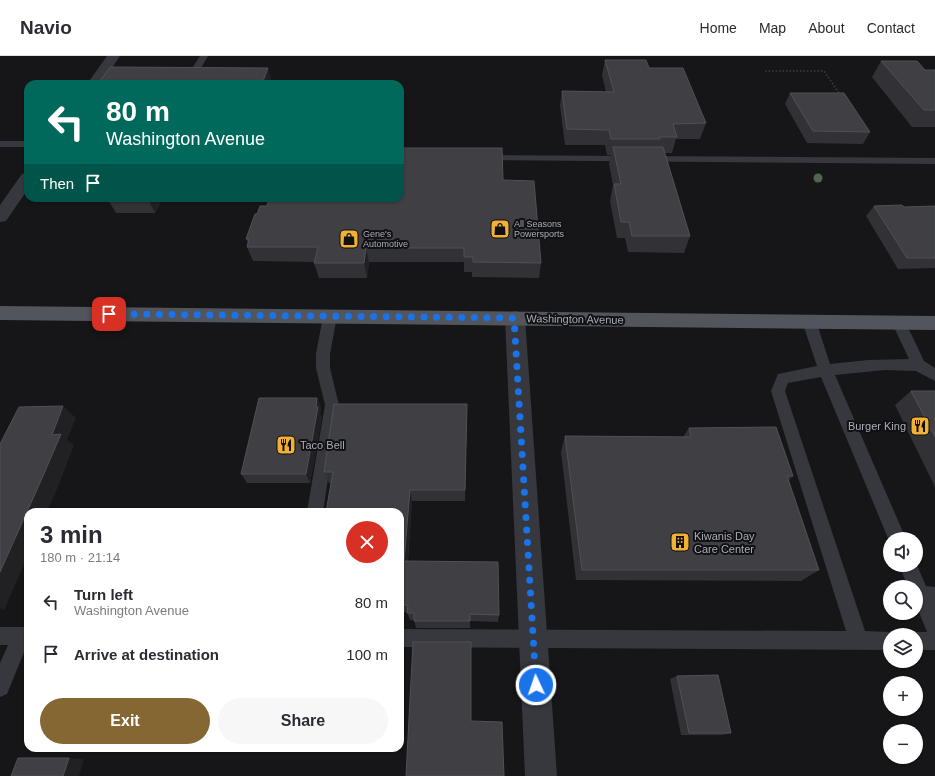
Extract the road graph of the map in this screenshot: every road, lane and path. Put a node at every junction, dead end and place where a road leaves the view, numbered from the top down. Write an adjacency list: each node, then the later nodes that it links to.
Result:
1 (114, 56): 5 (street)
2 (204, 56): 4 (lane)
3 (765, 71): 6 (path)
4 (171, 73)
5 (102, 77)
6 (845, 102)
7 (0, 144): 8 (lane)
8 (24, 144)
9 (471, 158): 10 (lane)
10 (935, 161)
11 (24, 183): 12 (street)
12 (0, 217)
13 (0, 313): 14 (main road, Washington Avenue)
14 (330, 316): 15 (main road, Washington Avenue); 22 (lane)
15 (514, 318): 16 (main road, Washington Avenue); 31 (street)
16 (809, 322): 17 (main road, Washington Avenue); 20 (lane)
17 (899, 323): 18 (main road, Washington Avenue); 19 (lane)
18 (935, 323)
19 (919, 365): 20 (lane); 21 (lane)
20 (826, 369): 23 (lane); 32 (lane)
21 (935, 375)
22 (316, 508)
23 (894, 532)
24 (913, 572): 25 (lane)
25 (928, 596): 26 (lane)
26 (935, 628)
27 (0, 636): 28 (lane)
28 (24, 636)
29 (24, 638): 36 (lane)
30 (404, 638): 31 (lane)
31 (534, 640): 32 (lane); 37 (street)
32 (859, 641): 33 (lane)
33 (883, 641)
34 (923, 641): 35 (lane)
35 (935, 641)
36 (0, 687)
37 (541, 776)

